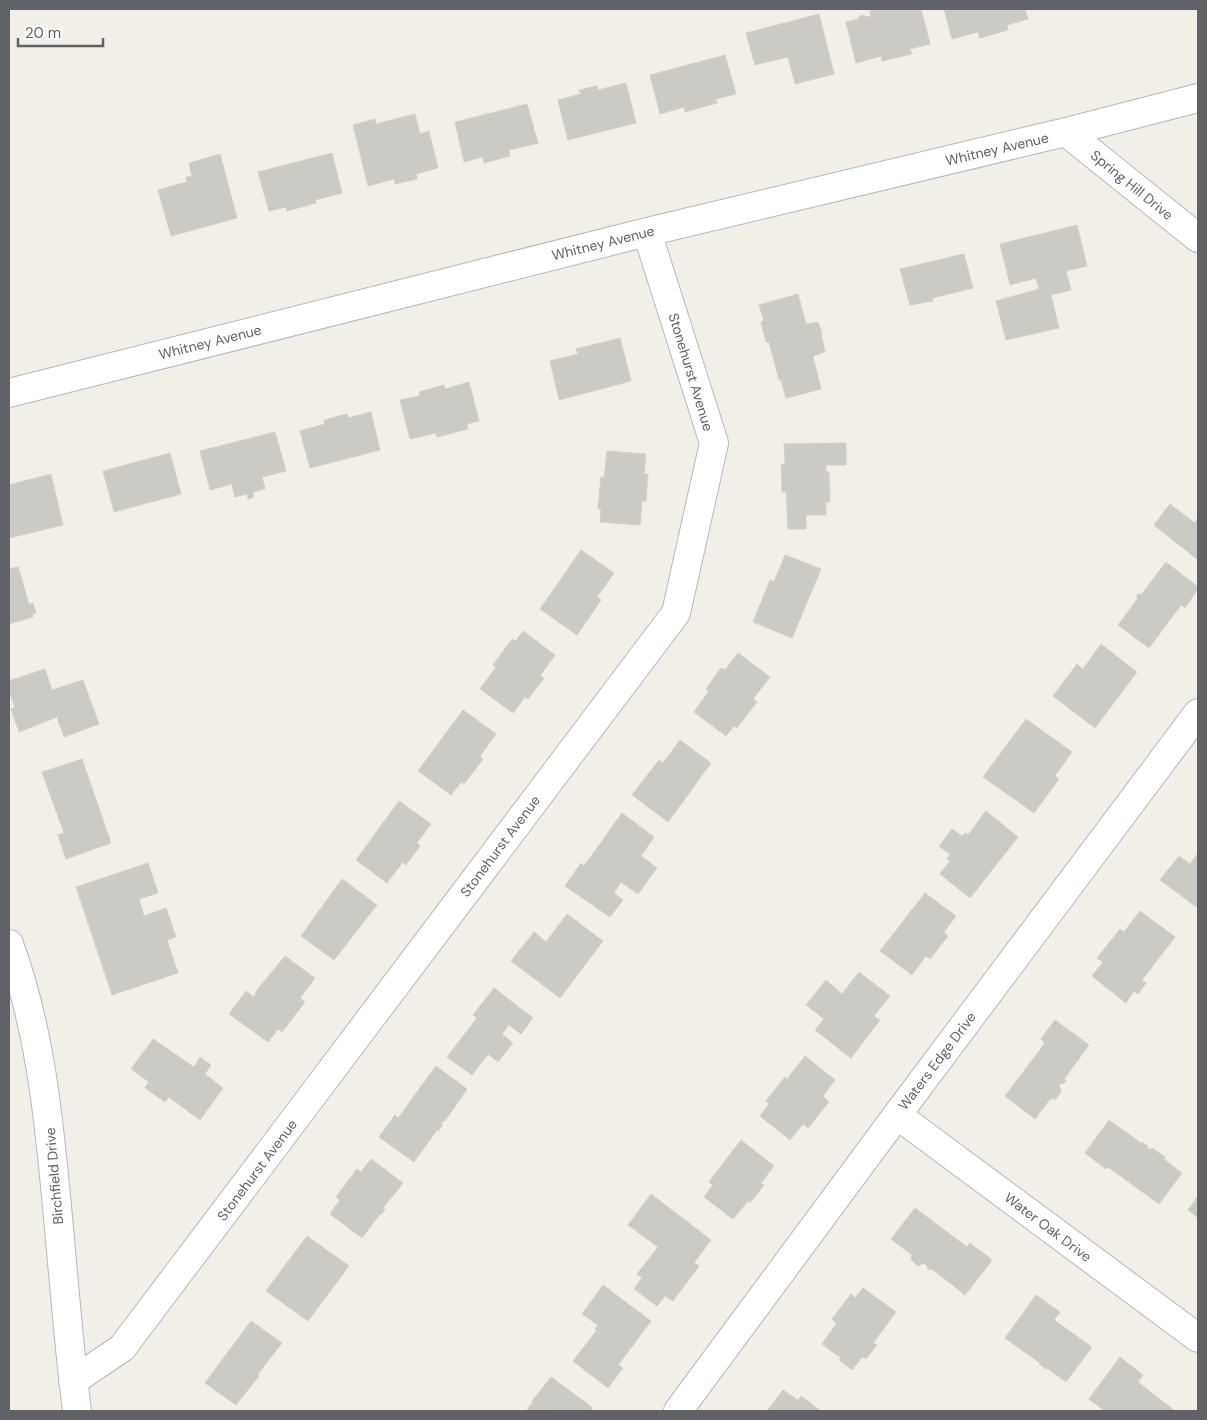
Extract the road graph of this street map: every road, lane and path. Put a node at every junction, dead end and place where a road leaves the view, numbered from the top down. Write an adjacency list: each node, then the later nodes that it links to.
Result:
1 (1198, 98): 2 (street, Whitney Avenue)
2 (1066, 132): 3 (street, Whitney Avenue); 4 (street, Spring Hill Drive)
3 (647, 232): 5 (street, Whitney Avenue); 10 (street, Stonehurst Avenue)
4 (1198, 238)
5 (9, 393)
6 (1198, 713): 8 (street, Waters Edge Drive)
7 (9, 944): 10 (street, Birchfield Drive)
8 (897, 1115): 9 (street, Water Oak Drive); 12 (street, Waters Edge Drive)
9 (1198, 1338)
10 (73, 1381): 11 (street, Birchfield Drive)
11 (77, 1411)
12 (678, 1411)

